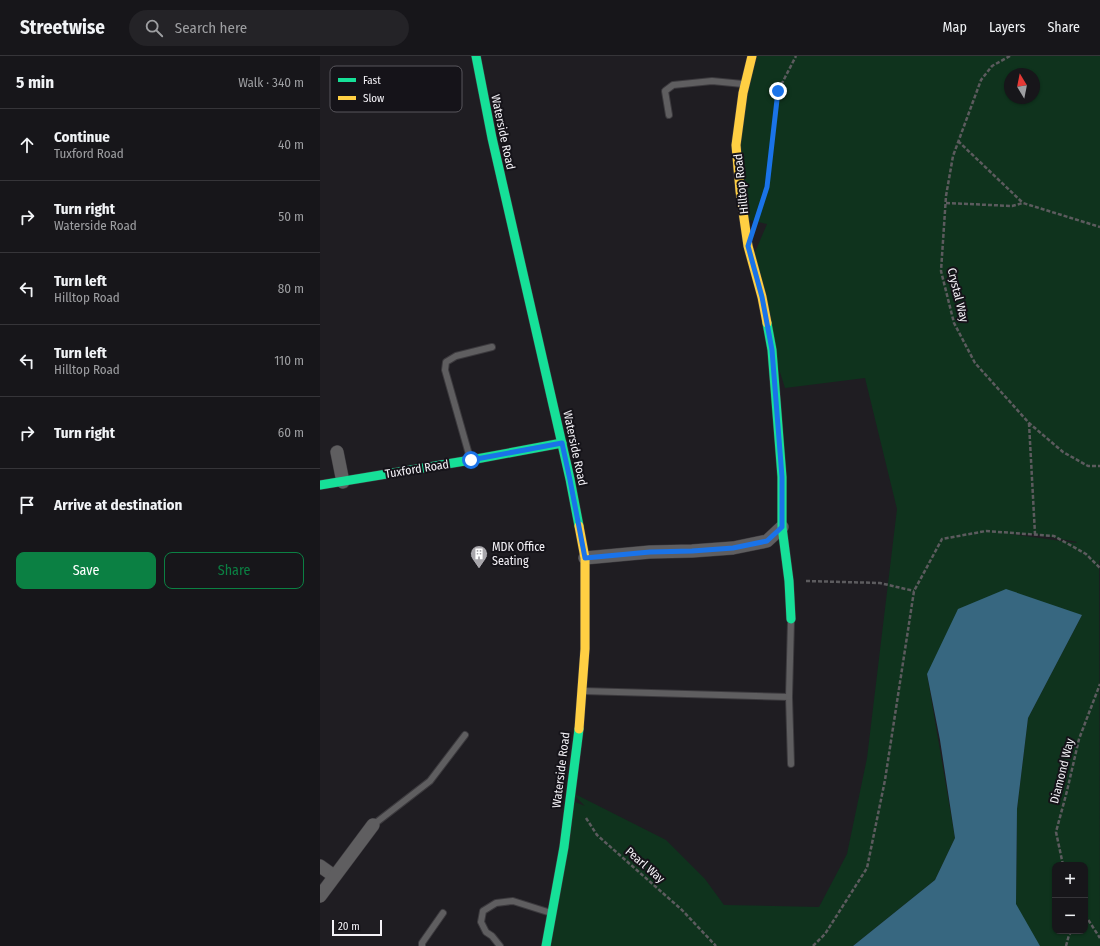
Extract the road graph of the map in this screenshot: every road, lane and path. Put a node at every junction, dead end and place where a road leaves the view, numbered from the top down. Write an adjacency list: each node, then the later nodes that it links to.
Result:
1 (476, 56): 14 (street, Waterside Road)
2 (752, 56): 5 (street, Hilltop Road)
3 (796, 56): 10 (path)
4 (1010, 56): 7 (path, Crystal Way)
5 (745, 84): 6 (lane); 20 (street, Hilltop Road)
6 (668, 115)
7 (958, 141): 8 (path, Crystal Way); 9 (path)
8 (946, 203): 9 (path); 13 (path, Crystal Way)
9 (1023, 203): 11 (path)
10 (759, 212)
11 (1100, 227)
12 (492, 347): 16 (lane)
13 (1029, 423): 17 (path, Crystal Way); 21 (path)
14 (562, 443): 16 (street, Tuxford Road); 22 (street, Waterside Road)
15 (337, 452): 18 (street)
16 (471, 460): 18 (street, Tuxford Road)
17 (1100, 466)
18 (343, 482): 19 (street, Tuxford Road)
19 (320, 485)
20 (782, 527): 22 (street); 24 (street, Hilltop Road)
21 (1035, 534): 23 (path); 25 (path)
22 (585, 558): 28 (street, Waterside Road)
23 (1100, 568)
24 (789, 580): 25 (path); 26 (street, Hilltop Road)
25 (914, 591): 47 (path)
26 (791, 619): 29 (lane)
27 (1100, 684): 34 (path, Diamond Way)
28 (582, 691): 29 (lane); 39 (street, Waterside Road)
29 (789, 697): 31 (lane)
30 (464, 735): 33 (lane)
31 (791, 764)
32 (584, 816): 46 (path, Pearl Way)
33 (373, 825): 36 (street)
34 (1062, 862)
35 (320, 866): 36 (street)
36 (334, 876): 37 (street)
37 (320, 896)
38 (443, 913): 43 (lane)
39 (552, 913): 44 (lane); 45 (street, Waterside Road)
40 (1088, 920): 42 (path)
41 (1069, 934): 48 (path)
42 (1100, 938)
43 (422, 946)
44 (500, 946)
45 (546, 946)
46 (716, 946)
47 (813, 946)
48 (1066, 946)

